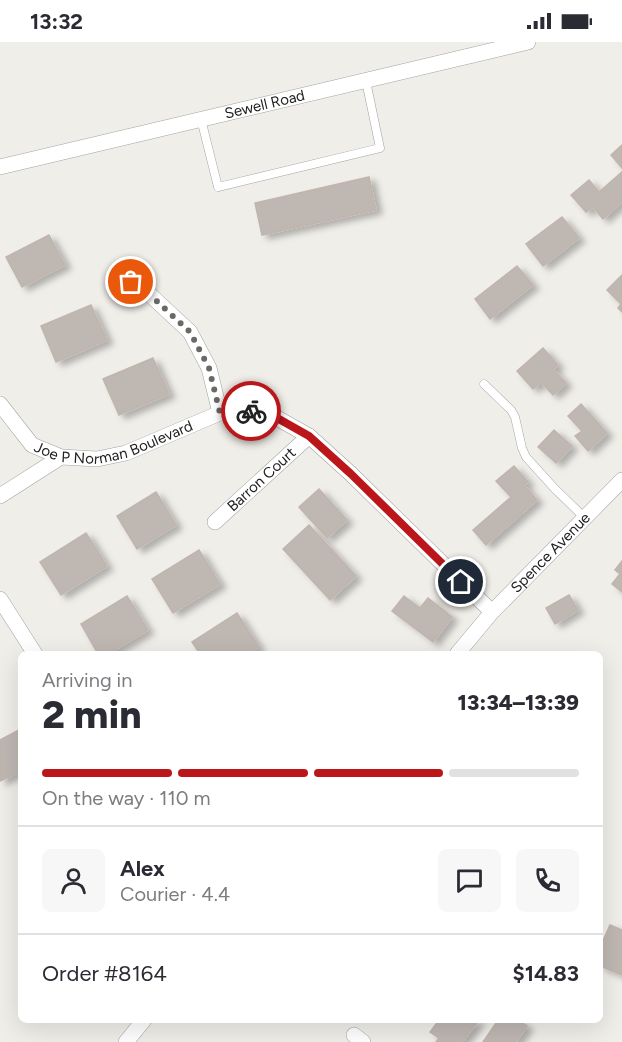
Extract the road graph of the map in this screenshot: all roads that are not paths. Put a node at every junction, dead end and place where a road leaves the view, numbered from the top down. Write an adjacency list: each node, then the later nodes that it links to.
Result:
1 (528, 42): 2 (street, Sewell Road)
2 (366, 81): 3 (street, Sewell Road); 3 (lane)
3 (201, 120): 4 (street, Sewell Road)
4 (0, 167)
5 (116, 274): 8 (street)
6 (484, 384): 13 (lane)
7 (0, 404): 10 (street, Joe P Norman Boulevard)
8 (220, 413): 9 (street, Joe P Norman Boulevard); 10 (street, Joe P Norman Boulevard)
9 (309, 436): 14 (street, Barron Court); 16 (street, Joe P Norman Boulevard)
10 (61, 457): 12 (street)
11 (622, 480): 13 (street, Spence Avenue)
12 (0, 496)
13 (585, 518): 16 (street, Spence Avenue)
14 (215, 522)
15 (0, 599): 17 (street)
16 (492, 612): 18 (street, Spence Avenue)
17 (33, 651)
18 (460, 651)
19 (142, 1023): 20 (street)
20 (126, 1042)

